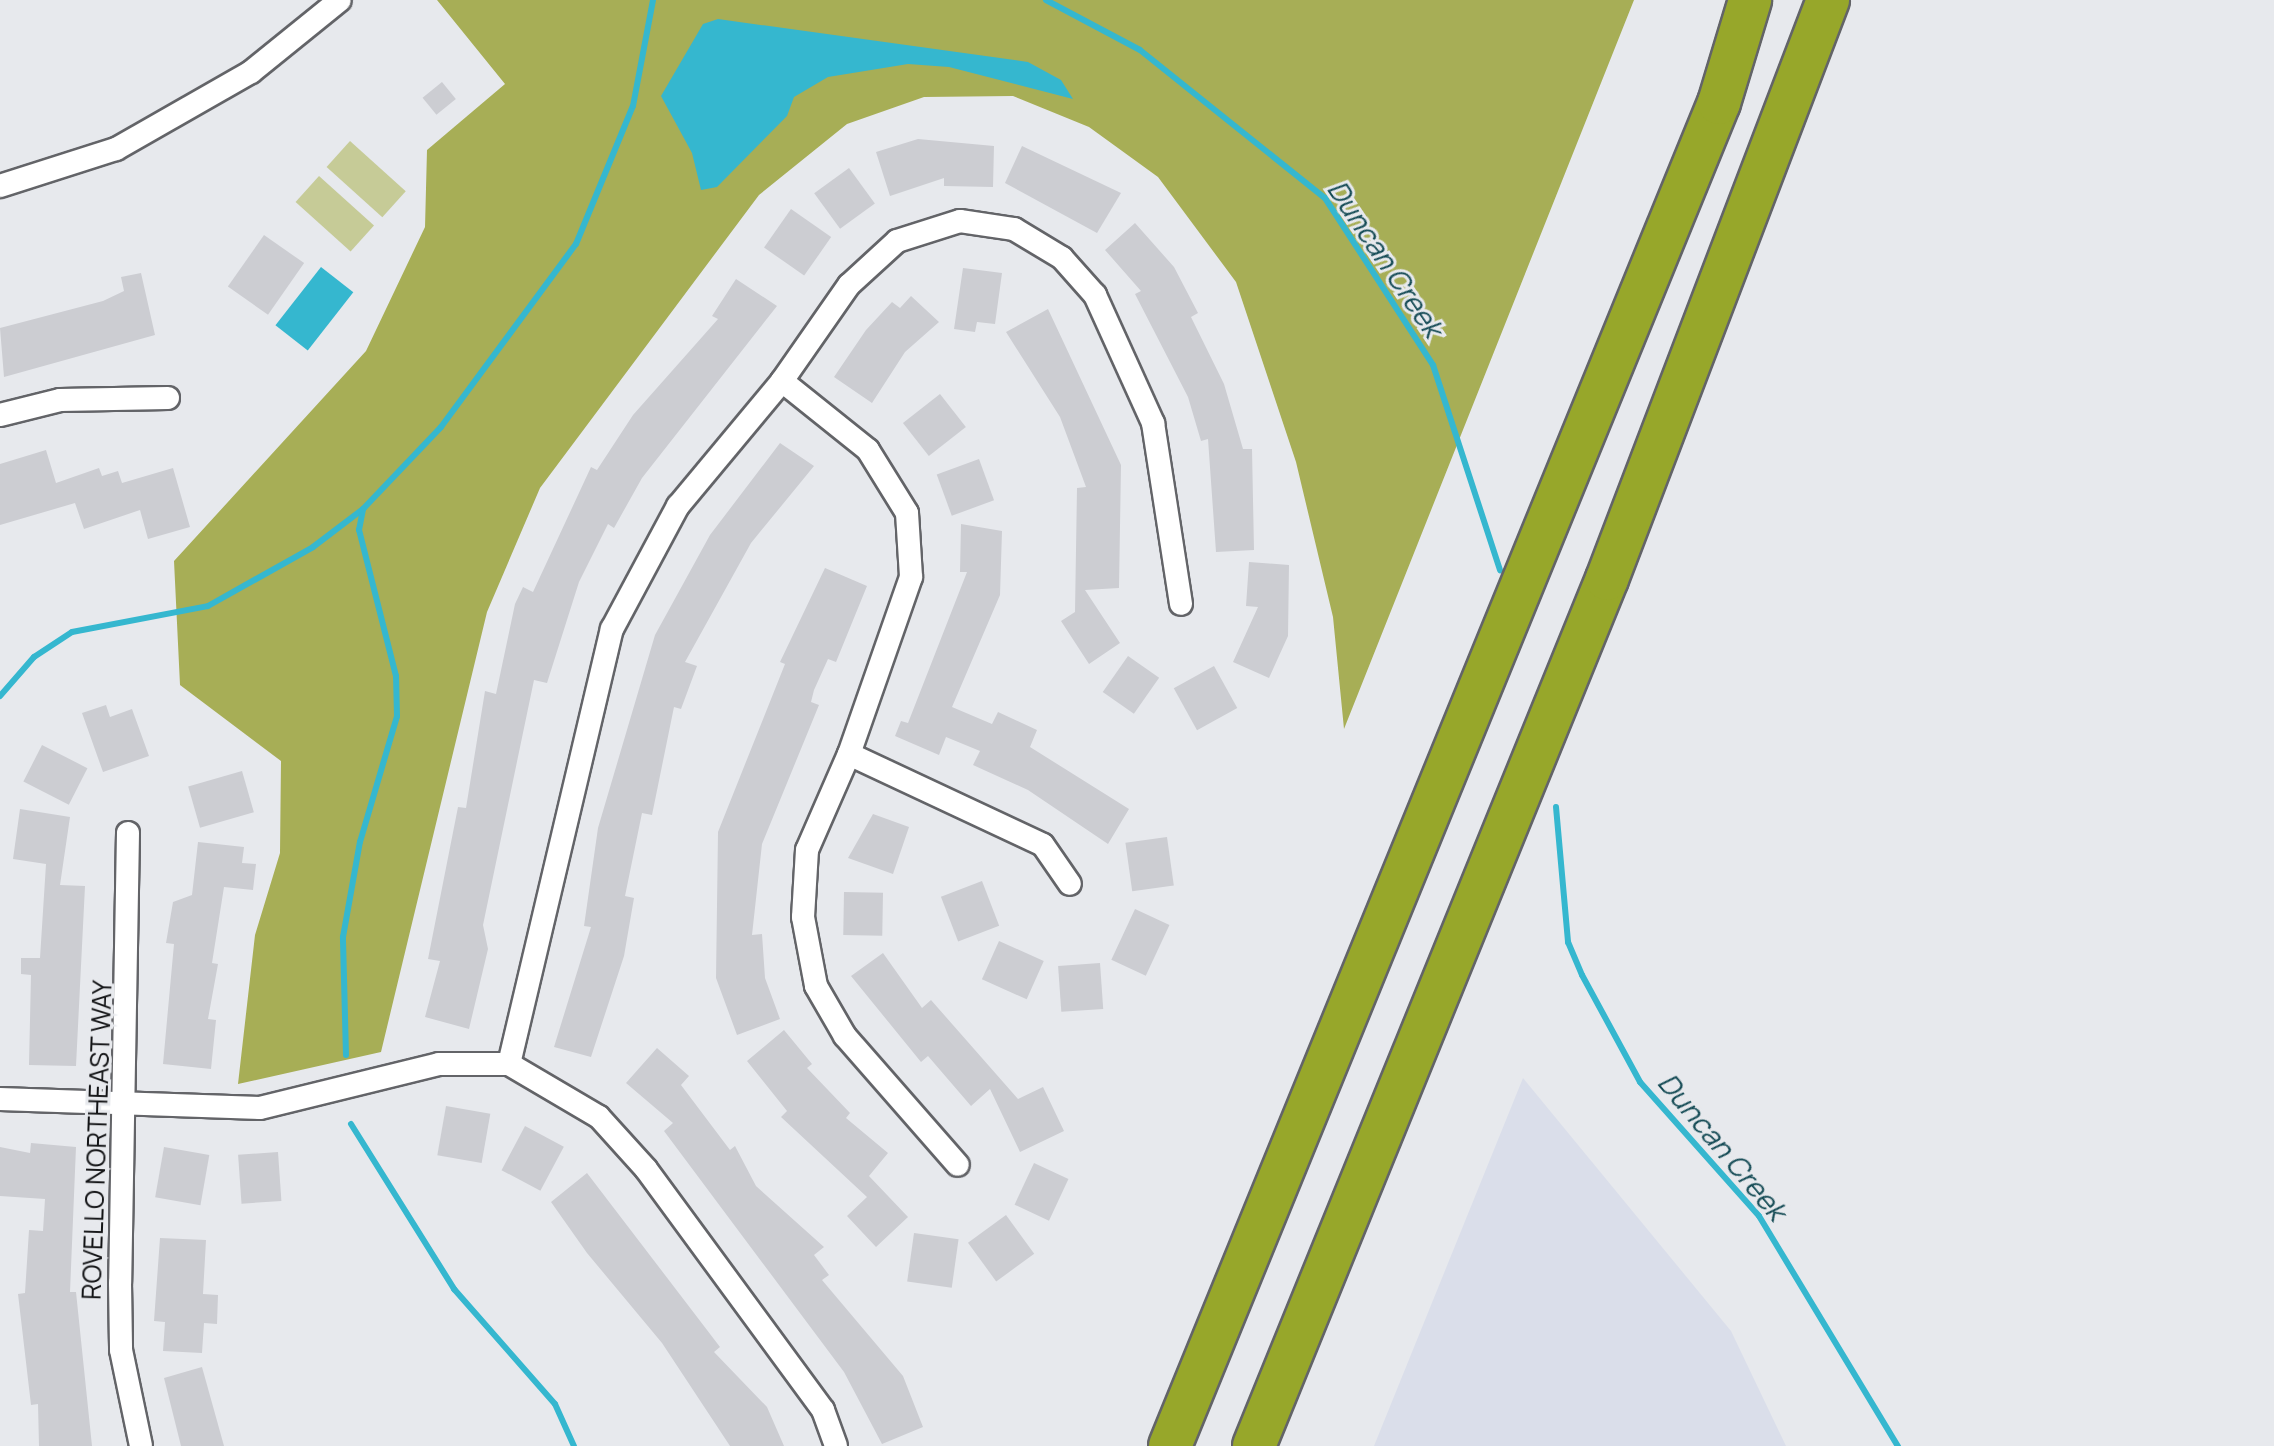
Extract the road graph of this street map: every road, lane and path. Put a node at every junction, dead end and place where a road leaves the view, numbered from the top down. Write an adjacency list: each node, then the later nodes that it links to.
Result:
1 (340, 0): 4 (street)
2 (1750, 0): 18 (highway)
3 (1828, 0): 19 (highway)
4 (0, 186)
5 (782, 381): 8 (street); 9 (street); 12 (street)
6 (168, 398): 7 (street)
7 (0, 415)
8 (1181, 604)
9 (849, 754): 11 (street); 15 (street)
10 (128, 833): 14 (street, ROVELLO NORTHEAST WAY)
11 (1070, 884)
12 (509, 1064): 14 (street); 17 (street)
13 (0, 1099): 14 (street)
14 (127, 1103): 16 (street, ROVELLO NORTHEAST WAY)
15 (958, 1165)
16 (141, 1446)
17 (836, 1446)
18 (1170, 1446)
19 (1254, 1446)

